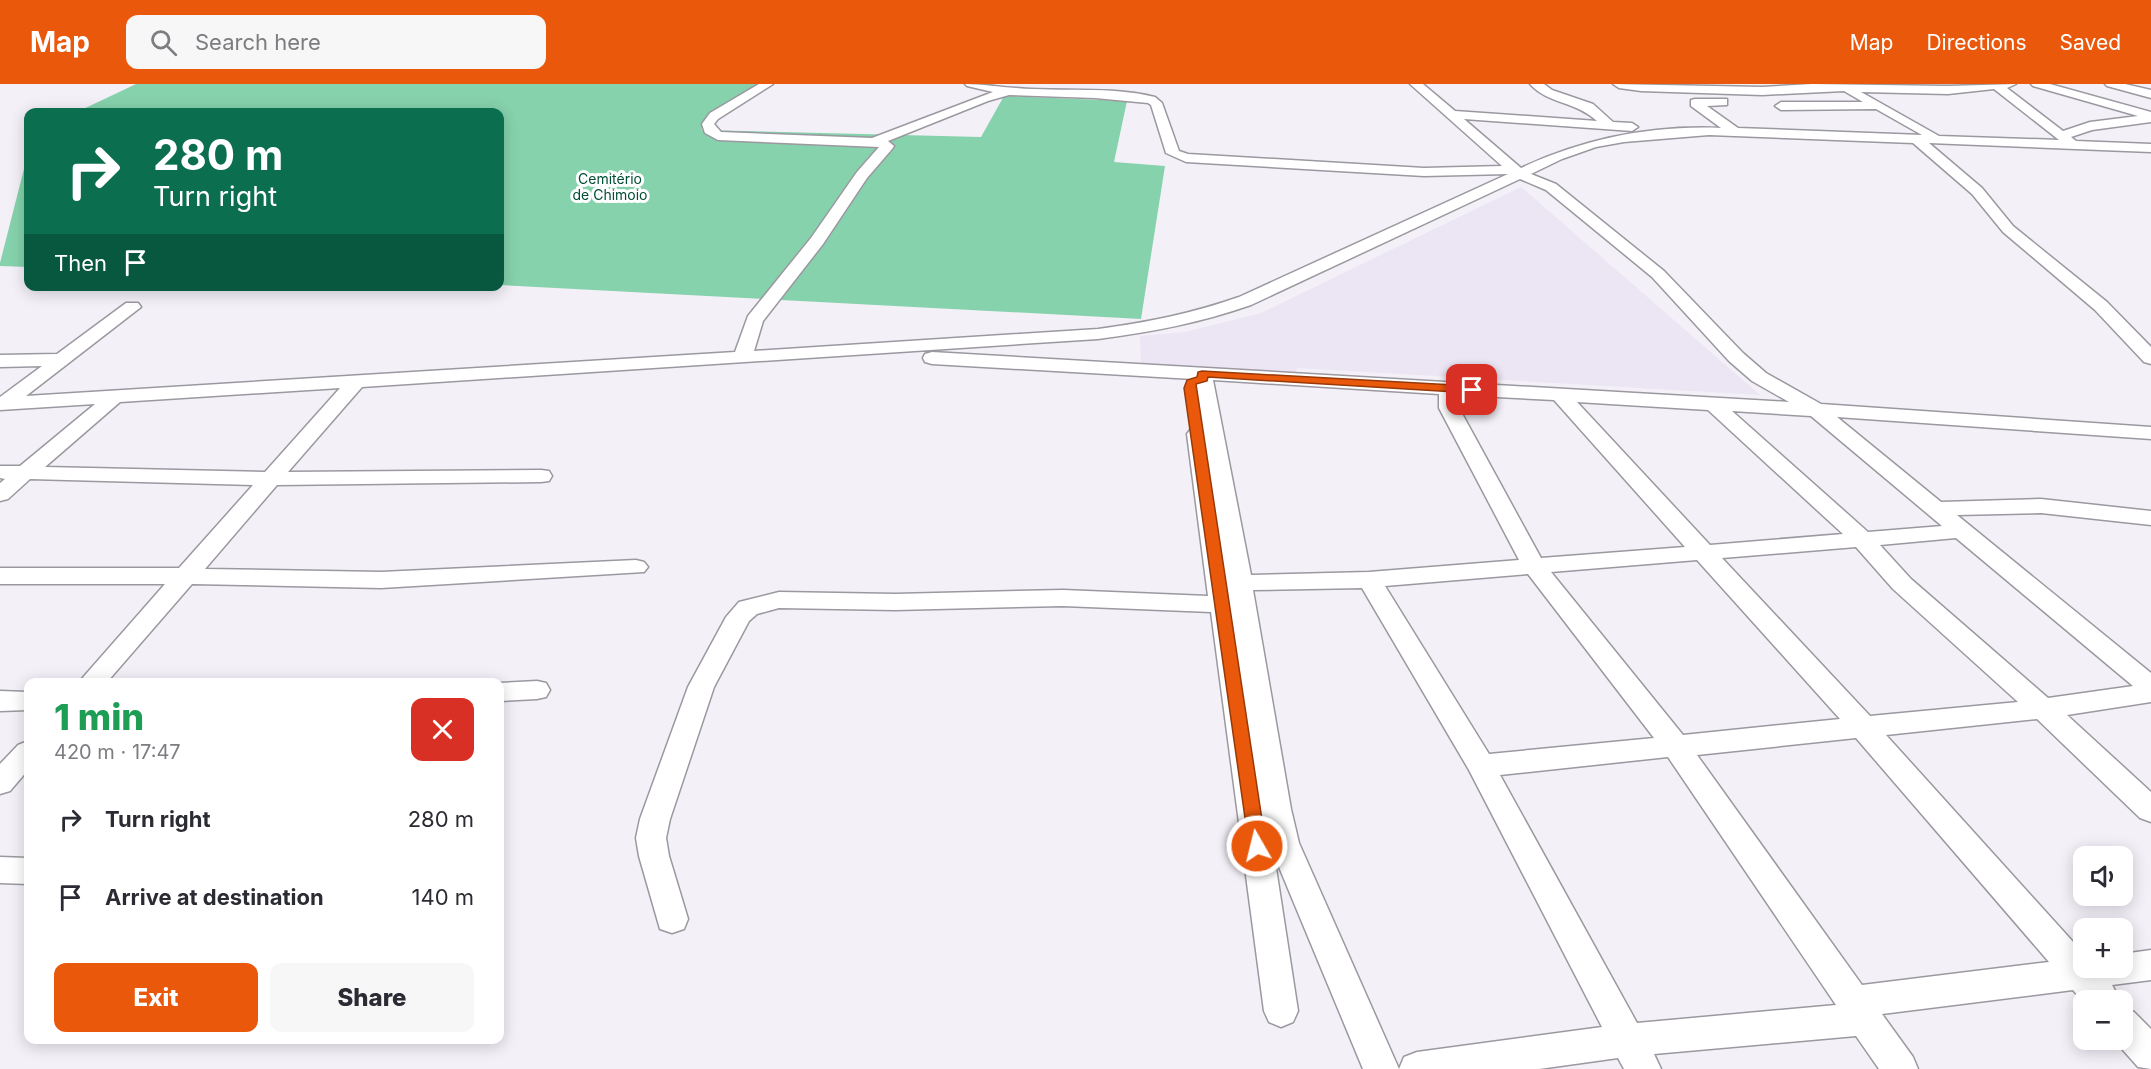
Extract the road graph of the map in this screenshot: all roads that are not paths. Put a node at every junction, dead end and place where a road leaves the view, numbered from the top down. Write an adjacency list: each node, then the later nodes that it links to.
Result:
1 (767, 84): 29 (street)
2 (971, 84): 16 (street)
3 (1416, 84): 20 (street)
4 (1536, 84): 22 (street)
5 (1619, 84): 10 (street)
6 (1936, 84): 14 (street)
7 (2010, 84): 11 (street)
8 (2037, 84): 21 (street)
9 (2111, 84): 17 (street)
10 (1658, 85): 13 (street)
11 (1995, 85): 14 (street); 28 (street)
12 (1842, 86): 14 (street); 15 (street); 19 (street)
13 (1713, 87): 15 (street)
14 (1948, 90)
15 (1762, 91): 18 (street)
16 (1008, 92): 29 (street); 31 (street)
17 (2151, 94)
18 (1778, 104): 19 (street); 24 (street); 25 (street)
19 (1875, 106): 27 (street)
20 (1454, 116): 22 (street); 31 (street)
21 (2151, 117): 28 (street)
22 (1609, 125): 23 (street)
23 (1693, 132): 24 (street); 31 (street)
24 (1735, 132): 25 (street)
25 (1817, 134): 26 (street)
26 (1915, 138): 27 (street); 35 (street)
27 (1937, 139): 28 (street)
28 (2068, 140): 30 (street)
29 (873, 142): 34 (street)
30 (2151, 148)
31 (1517, 172): 33 (street); 45 (street)
32 (132, 307): 36 (street)
33 (831, 352): 34 (street); 38 (street)
34 (744, 356): 39 (street)
35 (2151, 358)
36 (62, 360): 37 (street); 43 (street)
37 (0, 362)
38 (1203, 376): 40 (street); 62 (street); 63 (street)
39 (358, 380): 42 (street); 50 (street)
40 (1450, 388): 41 (street); 57 (street)
41 (1560, 395): 44 (street); 56 (street)
42 (116, 396): 43 (street); 48 (street)
43 (3, 403)
44 (1713, 404): 45 (street); 55 (street)
45 (1816, 410): 46 (street); 52 (street)
46 (2151, 433)
47 (0, 472): 48 (street)
48 (26, 472): 50 (street); 51 (street)
49 (541, 476): 50 (street)
50 (273, 479): 60 (street)
51 (0, 494)
52 (1934, 509): 53 (street); 54 (street)
53 (2151, 518)
54 (1960, 531): 55 (street); 65 (street)
55 (1861, 538): 56 (street); 71 (street)
56 (1706, 553): 57 (street); 72 (street)
57 (1533, 565): 61 (street); 73 (street)
58 (636, 567): 60 (street)
59 (0, 576): 60 (street)
60 (184, 576): 64 (street)
61 (1369, 580): 62 (street); 75 (street)
62 (1240, 583): 92 (street)
63 (1223, 605): 80 (street); 87 (street)
64 (95, 678)
65 (2151, 687)
66 (537, 690): 67 (street)
67 (504, 692)
68 (2151, 693): 71 (street)
69 (0, 701): 70 (street)
70 (24, 701)
71 (2043, 709): 72 (street); 77 (street)
72 (1862, 726): 73 (street); 82 (street)
73 (1675, 745): 75 (street); 88 (street)
74 (24, 756): 76 (street)
75 (1481, 766): 90 (street)
76 (0, 783)
77 (2151, 810)
78 (0, 870): 79 (street)
79 (24, 871)
80 (672, 919)
81 (2151, 965): 83 (street)
82 (2073, 966)
83 (2133, 967)
84 (2073, 975): 88 (street)
85 (2084, 978): 86 (street)
86 (2094, 990)
87 (1281, 1011)
88 (1858, 1011): 90 (street); 94 (street)
89 (2133, 1035): 91 (street)
90 (1635, 1054): 93 (street)
91 (2151, 1055)
92 (1381, 1069)
93 (1417, 1069)
94 (1900, 1069)

